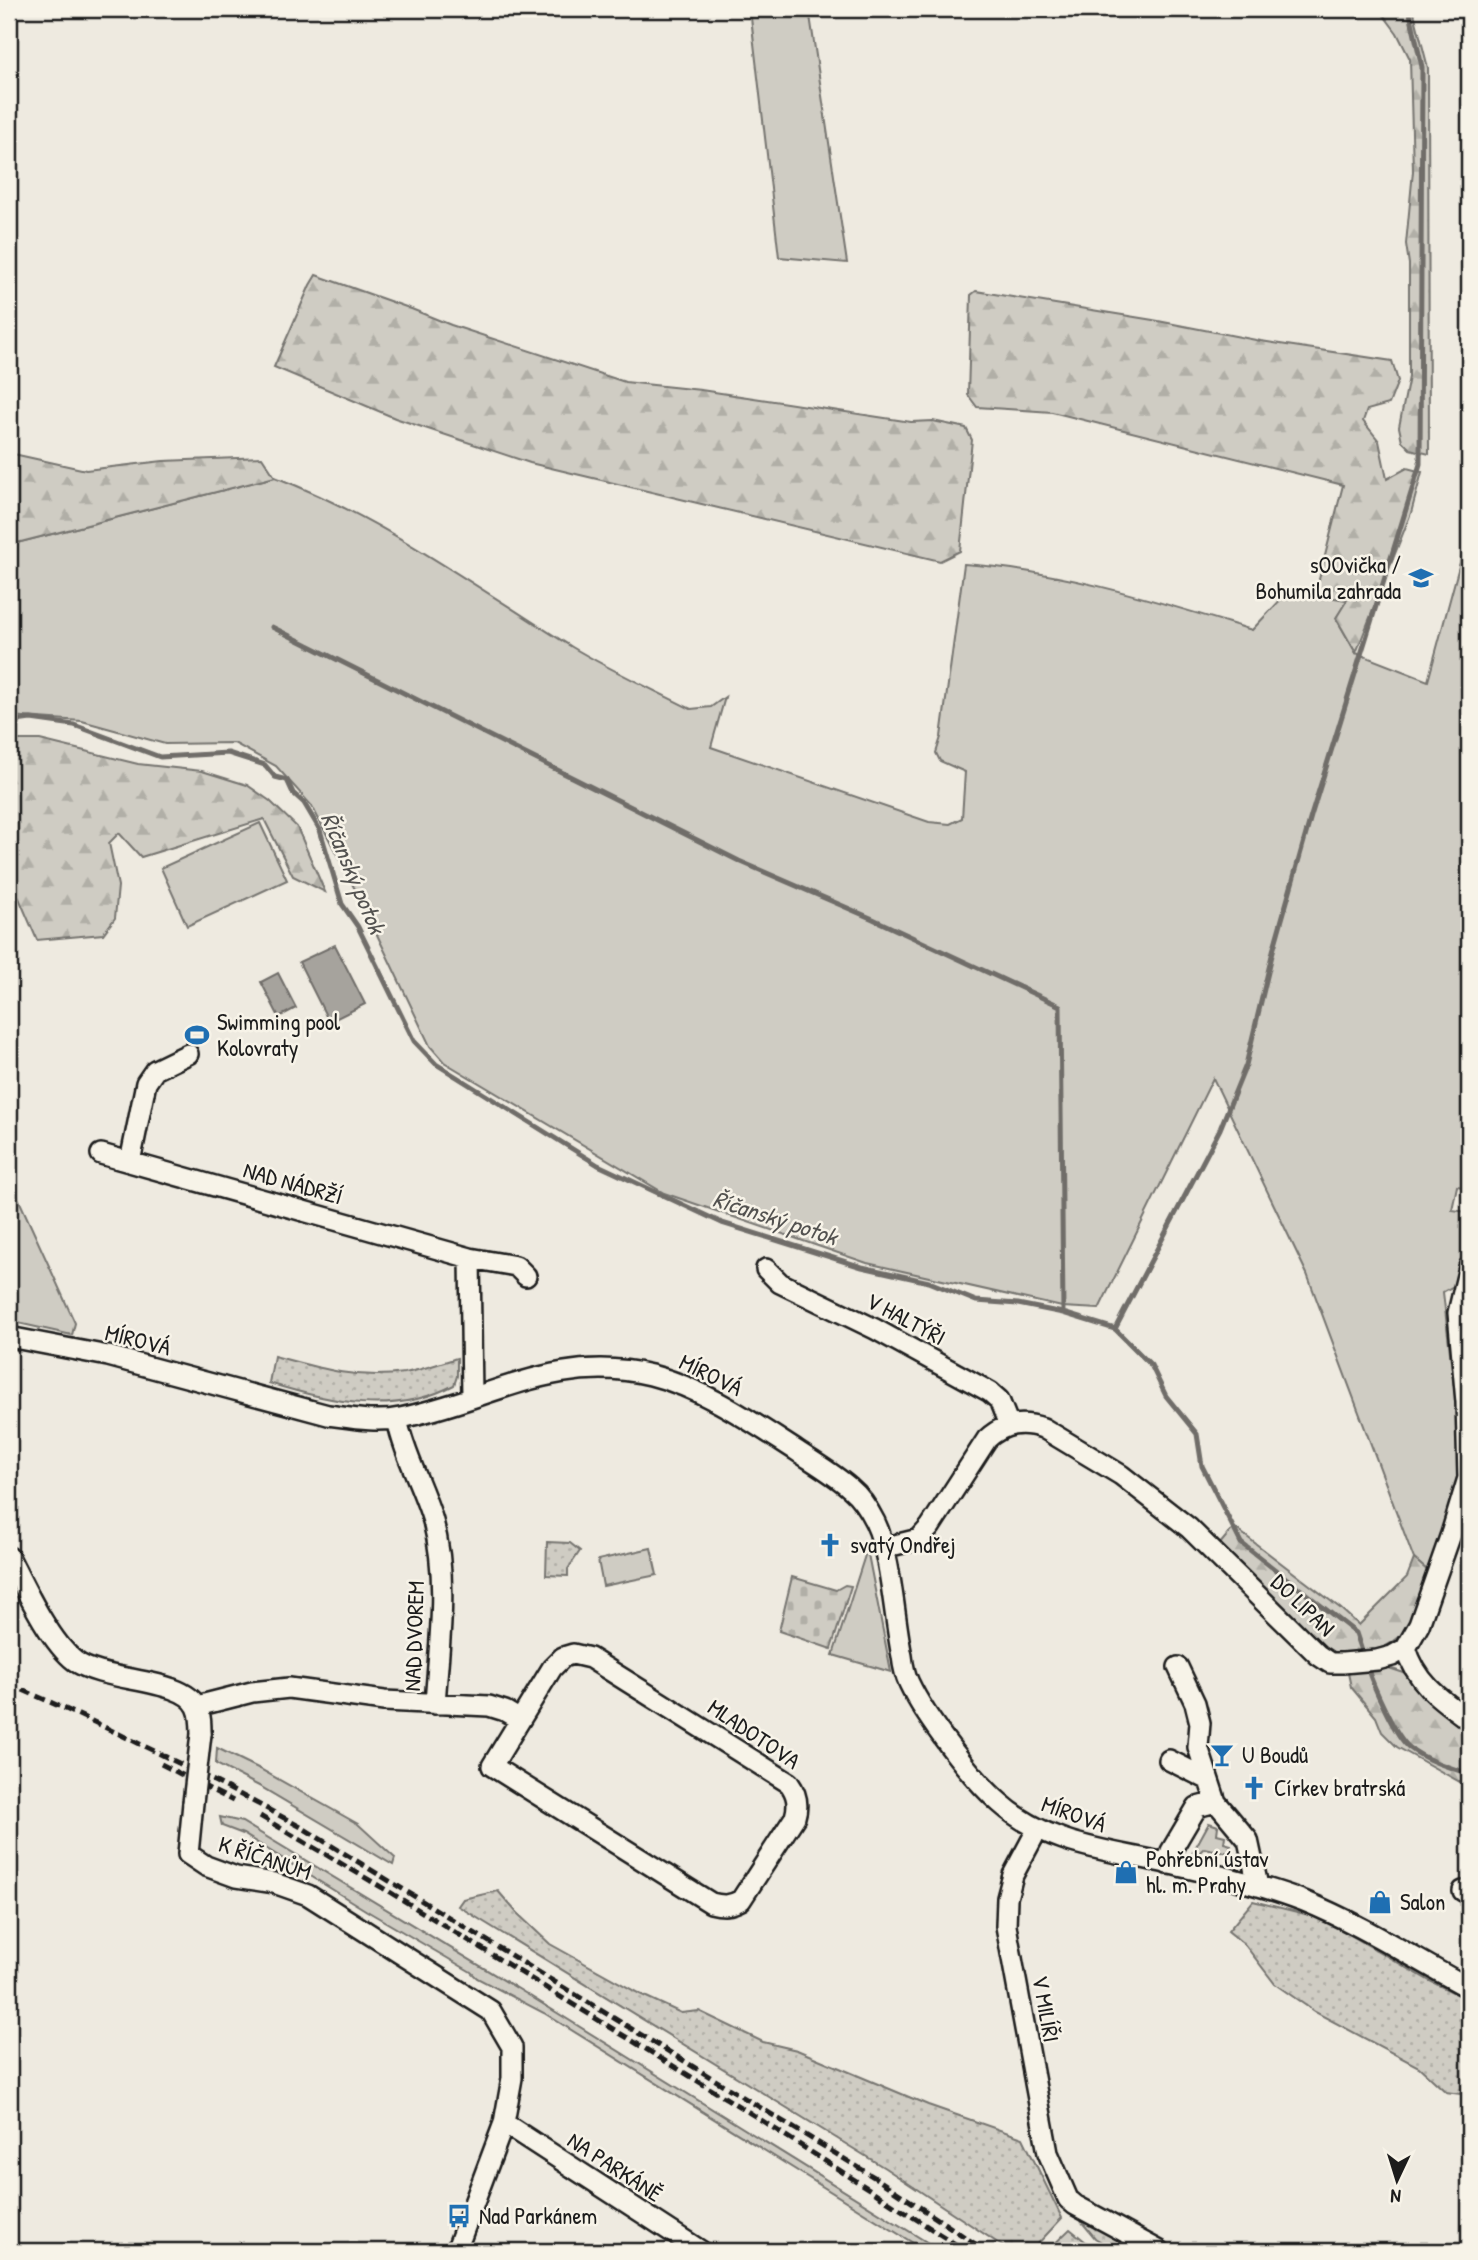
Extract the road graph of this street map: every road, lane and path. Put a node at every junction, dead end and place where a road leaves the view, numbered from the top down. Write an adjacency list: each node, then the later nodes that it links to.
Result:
1 (188, 1054): 3 (street)
2 (101, 1154): 3 (street, NAD NÁDRŽÍ)
3 (130, 1162): 4 (street, NAD NÁDRŽÍ)
4 (470, 1258): 7 (street, NAD NÁDRŽÍ); 9 (street)
5 (1469, 1267): 14 (street)
6 (766, 1269): 11 (street, V HALTÝŘI)
7 (526, 1276)
8 (9, 1337): 10 (street, MÍROVÁ)
9 (472, 1396): 10 (street, MÍROVÁ); 12 (street, MÍROVÁ)
10 (397, 1419): 16 (street, NAD DVOREM)
11 (1009, 1425): 12 (street); 14 (street, DO LIPAN)
12 (883, 1548): 23 (street, MÍROVÁ)
13 (9, 1557): 17 (street)
14 (1406, 1648): 19 (street)
15 (1178, 1667): 21 (street)
16 (435, 1704): 17 (street, NAD DVOREM); 18 (street)
17 (197, 1706): 27 (street, K ŘÍČANŮM, bridge)
18 (520, 1720): 18 (street, MLADOTOVA)
19 (1469, 1720)
20 (1169, 1760): 21 (street)
21 (1207, 1779): 22 (street)
22 (1216, 1802): 24 (street); 25 (street)
23 (1037, 1830): 24 (street, MÍROVÁ); 30 (street, V MILÍŘI)
24 (1167, 1864): 25 (street, MÍROVÁ)
25 (1258, 1886): 26 (street, MÍROVÁ)
26 (1469, 1988)
27 (504, 2123): 28 (street, K ŘÍČANŮM); 29 (street, NA PARKÁNĚ)
28 (456, 2251)
29 (701, 2251)
30 (1160, 2251)

